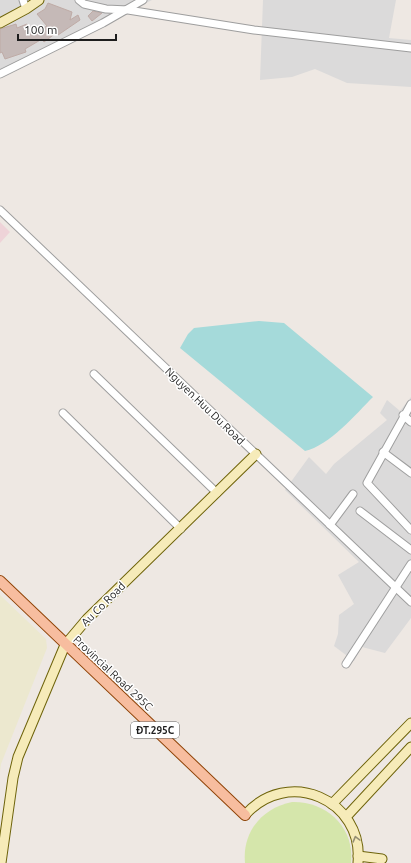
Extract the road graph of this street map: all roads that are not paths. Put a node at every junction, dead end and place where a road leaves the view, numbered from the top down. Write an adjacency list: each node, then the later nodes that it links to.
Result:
1 (23, 0): 5 (street)
2 (39, 0): 5 (main road)
3 (79, 0): 6 (street)
4 (143, 0): 6 (street)
5 (26, 9): 7 (main road)
6 (128, 10): 8 (street); 9 (street)
7 (0, 23)
8 (411, 48)
9 (0, 74)
10 (0, 210): 17 (street, Nguyen Huu Du Road)
11 (94, 374): 19 (street)
12 (411, 404): 14 (street)
13 (63, 413): 23 (street)
14 (403, 415): 15 (street); 16 (street)
15 (411, 422)
16 (383, 452): 18 (street); 24 (street)
17 (256, 454): 19 (main road, Au Co Road); 22 (street, Nguyen Huu Du Road)
18 (411, 473)
19 (217, 493): 23 (main road, Au Co Road)
20 (353, 494): 22 (street)
21 (360, 512): 25 (street)
22 (330, 525): 28 (street, Nguyen Huu Du Road)
23 (181, 529): 30 (main road, Au Co Road)
24 (411, 530)
25 (411, 550)
26 (411, 564): 28 (street)
27 (0, 581): 30 (main road, Provincial Road 295C / ĐT.295C)
28 (396, 589): 29 (street, Nguyen Huu Du Road); 31 (street)
29 (411, 602)
30 (65, 645): 35 (main road, Provincial Road 295C / ĐT.295C); 39 (main road, Au Co Road)
31 (346, 664)
32 (411, 723): 34 (main road)
33 (411, 747): 36 (main road)
34 (332, 804): 35 (main road); 36 (main road)
35 (245, 814)
36 (346, 817): 37 (main road, one-way to 36)
37 (358, 859): 38 (main road)
38 (382, 859)
39 (1, 863)

